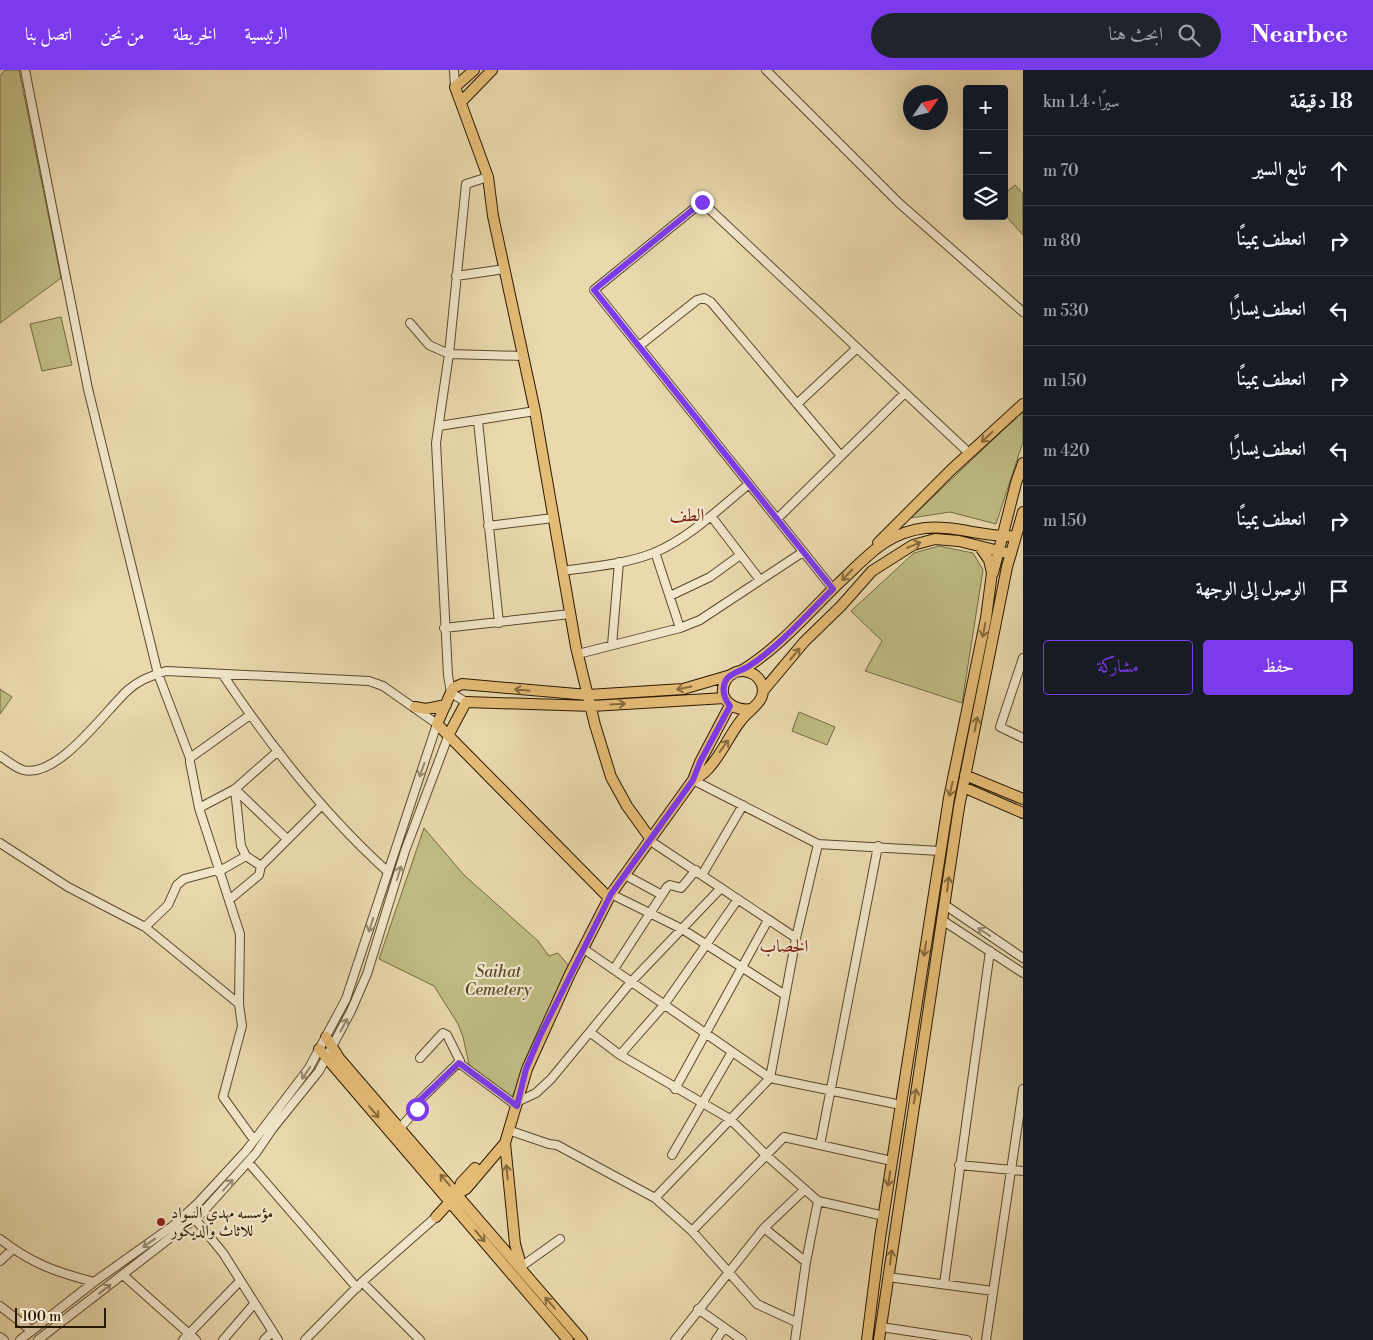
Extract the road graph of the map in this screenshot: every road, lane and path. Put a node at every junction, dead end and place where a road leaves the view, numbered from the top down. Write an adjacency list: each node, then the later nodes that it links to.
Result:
1 (25, 70): 55 (street)
2 (454, 70): 6 (street)
3 (474, 70): 6 (main road)
4 (492, 70): 7 (main road)
5 (766, 70): 11 (street)
6 (455, 87): 7 (main road)
7 (461, 102): 8 (main road)
8 (488, 177): 9 (main road); 10 (street)
9 (505, 270): 10 (street); 16 (main road)
10 (456, 276): 15 (street)
11 (1023, 312)
12 (410, 323): 15 (street)
13 (639, 346): 14 (street); 18 (street); 26 (street)
14 (857, 348): 17 (street); 18 (street)
15 (449, 354): 16 (street); 22 (street)
16 (523, 356): 20 (main road)
17 (905, 393): 23 (street); 24 (street)
18 (798, 404): 24 (street)
19 (1023, 404): 23 (main road, one-way to 23)
20 (535, 412): 21 (street); 29 (main road)
21 (478, 422): 22 (street); 31 (street)
22 (439, 426): 49 (street)
23 (969, 453): 39 (main road)
24 (841, 456): 30 (street)
25 (1023, 462): 33 (main road)
26 (749, 484): 28 (street); 30 (street)
27 (1023, 512): 32 (main road)
28 (711, 516): 36 (street); 40 (street)
29 (553, 518): 31 (street); 42 (main road)
30 (777, 519): 37 (street)
31 (488, 526): 48 (street)
32 (1016, 536): 33 (main road); 38 (main road)
33 (1003, 537): 35 (main road); 39 (main road)
34 (980, 547): 35 (main road); 44 (main road); 57 (main road, one-way to 34)
35 (999, 550): 38 (main road); 44 (main road)
36 (655, 552): 41 (street); 46 (street)
37 (803, 552): 43 (street); 45 (street)
38 (1010, 554): 73 (main road, one-way to 38)
39 (866, 555): 45 (main road, one-way to 45)
40 (739, 556): 43 (street); 46 (street)
41 (619, 562): 42 (street); 51 (street)
42 (562, 571): 47 (main road)
43 (760, 580): 50 (street)
44 (991, 582): 87 (main road, one-way to 87)
45 (833, 589): 54 (main road)
46 (670, 596): 50 (street)
47 (570, 614): 48 (street); 52 (main road)
48 (499, 624): 49 (street)
49 (444, 628): 58 (street)
50 (680, 628): 51 (street)
51 (612, 645): 52 (street)
52 (578, 654): 59 (main road)
53 (1023, 658): 69 (street)
54 (736, 673): 57 (main road); 59 (main road, one-way to 59); 61 (main road)
55 (158, 674): 56 (street); 71 (street); 72 (street)
56 (223, 675): 64 (street); 66 (street)
57 (763, 691): 65 (main road)
58 (451, 693): 59 (main road, one-way to 58); 60 (street); 62 (main road)
59 (588, 695): 63 (main road)
60 (466, 702): 63 (main road); 68 (main road)
61 (727, 702): 63 (main road, one-way to 61); 65 (main road); 74 (main road)
62 (446, 705): 64 (main road); 67 (main road)
63 (592, 706): 83 (main road)
64 (415, 707): 67 (street)
65 (751, 709): 74 (main road, one-way to 65)
66 (250, 715): 70 (street); 72 (street)
67 (437, 724): 68 (main road); 91 (street, one-way to 91)
68 (449, 734): 96 (main road); 120 (street, one-way to 68)
69 (1023, 738)
70 (278, 751): 76 (street); 79 (street)
71 (0, 756)
72 (190, 758): 80 (street)
73 (965, 775): 75 (main road); 77 (main road)
74 (693, 780): 78 (street); 83 (main road)
75 (963, 786): 81 (main road); 99 (main road, one-way to 75)
76 (235, 789): 80 (street); 82 (street); 88 (street)
77 (1023, 799)
78 (743, 805): 85 (street); 92 (street)
79 (321, 806): 82 (street); 91 (street)
80 (199, 808): 90 (street)
81 (1023, 813)
82 (287, 839): 89 (street)
83 (649, 839): 92 (street); 93 (main road)
84 (0, 843): 103 (street)
85 (818, 844): 86 (street); 105 (street)
86 (878, 846): 87 (street); 129 (street)
87 (940, 851): 132 (main road, one-way to 132)
88 (246, 856): 89 (street); 90 (street)
89 (261, 866): 98 (street)
90 (218, 871): 98 (street); 103 (street)
91 (388, 872): 119 (street, one-way to 119)
92 (699, 873): 94 (street); 95 (street)
93 (624, 875): 95 (street); 96 (main road)
94 (721, 888): 97 (street); 104 (street)
95 (662, 895): 100 (street)
96 (610, 896): 100 (street); 107 (main road)
97 (738, 899): 101 (street); 106 (street)
98 (228, 900): 115 (street)
99 (945, 905): 102 (main road); 109 (street, one-way to 99)
100 (651, 913): 104 (street); 111 (street)
101 (768, 920): 105 (street); 110 (street)
102 (942, 920): 108 (street); 164 (main road, one-way to 102)
103 (145, 927): 115 (street)
104 (682, 930): 106 (street); 113 (street)
105 (796, 938): 114 (street)
106 (706, 944): 110 (street); 116 (street)
107 (584, 949): 111 (street); 130 (main road)
108 (990, 951): 112 (street); 144 (street)
109 (1023, 958)
110 (742, 966): 114 (street); 118 (street)
111 (614, 969): 113 (street)
112 (1023, 973)
113 (631, 982): 116 (street); 117 (street)
114 (785, 995): 126 (street)
115 (240, 1004): 137 (street)
116 (664, 1005): 118 (street); 123 (street)
117 (591, 1033): 123 (street); 130 (street)
118 (705, 1034): 121 (street); 127 (street)
119 (326, 1037): 120 (main road); 122 (street)
120 (332, 1046): 122 (street); 135 (main road)
121 (732, 1052): 126 (street); 131 (street)
122 (323, 1053): 137 (street, one-way to 137); 143 (street); 148 (main road, one-way to 148)
123 (620, 1055): 127 (street)
124 (420, 1058): 125 (street)
125 (459, 1063): 130 (street); 135 (street)
126 (770, 1078): 129 (street); 134 (street)
127 (675, 1089): 131 (street)
128 (1023, 1089): 133 (street)
129 (830, 1091): 132 (street); 139 (street)
130 (518, 1104): 136 (main road)
131 (702, 1104): 134 (street); 140 (street)
132 (901, 1105): 142 (main road)
133 (1021, 1116): 145 (street)
134 (730, 1120): 141 (street); 149 (street)
135 (400, 1128): 148 (main road, one-way to 135)
136 (508, 1130): 138 (main road); 148 (main road); 149 (street)
137 (254, 1140): 165 (street, one-way to 165)
138 (506, 1143): 148 (main road); 161 (main road, one-way to 138)
139 (820, 1145): 141 (street); 142 (street)
140 (672, 1154)
141 (767, 1156): 147 (street); 155 (street)
142 (892, 1161): 152 (main road, one-way to 152)
143 (248, 1162): 153 (street, one-way to 143); 168 (street)
144 (959, 1165): 145 (street); 167 (street)
145 (1011, 1169): 146 (street); 169 (street)
146 (1023, 1171)
147 (804, 1190): 150 (street); 154 (street)
148 (454, 1197): 151 (main road); 161 (main road); 190 (main road, one-way to 190)
149 (655, 1198): 155 (street)
150 (818, 1201): 152 (street); 160 (street)
151 (436, 1216): 168 (street)
152 (884, 1216): 196 (main road)
153 (195, 1219): 163 (street); 166 (street)
154 (764, 1228): 160 (street); 162 (street)
155 (692, 1231): 162 (street)
156 (0, 1239): 158 (street)
157 (560, 1239): 161 (street)
158 (13, 1249): 159 (street); 165 (street)
159 (0, 1261)
160 (806, 1262): 173 (street)
161 (522, 1269): 191 (main road, one-way to 161)
162 (729, 1271): 172 (street); 173 (street)
163 (122, 1275): 179 (street); 183 (street, one-way to 163)
164 (888, 1277): 167 (street); 174 (main road)
165 (94, 1282): 176 (street)
166 (239, 1282): 170 (street); 179 (street)
167 (944, 1284): 169 (street)
168 (360, 1285): 188 (street); 189 (street)
169 (993, 1291): 199 (street)
170 (254, 1304): 177 (street); 185 (street)
171 (0, 1306): 176 (street)
172 (698, 1309): 175 (street); 192 (street)
173 (796, 1322): 195 (street)
174 (881, 1327): 180 (street); 197 (main road)
175 (724, 1328): 193 (street); 194 (street)
176 (32, 1331): 182 (street)
177 (272, 1332): 186 (street); 187 (street)
178 (0, 1336): 181 (street)
179 (186, 1337): 184 (street)
180 (932, 1337): 198 (street)
181 (4, 1340)
182 (20, 1340)
183 (38, 1340)
184 (196, 1340)
185 (223, 1340)
186 (264, 1340)
187 (278, 1340)
188 (305, 1340)
189 (420, 1340)
190 (568, 1340)
191 (582, 1340)
192 (675, 1340)
193 (716, 1340)
194 (742, 1340)
195 (795, 1340)
196 (867, 1340)
197 (879, 1340)
198 (967, 1340)
199 (986, 1340)

